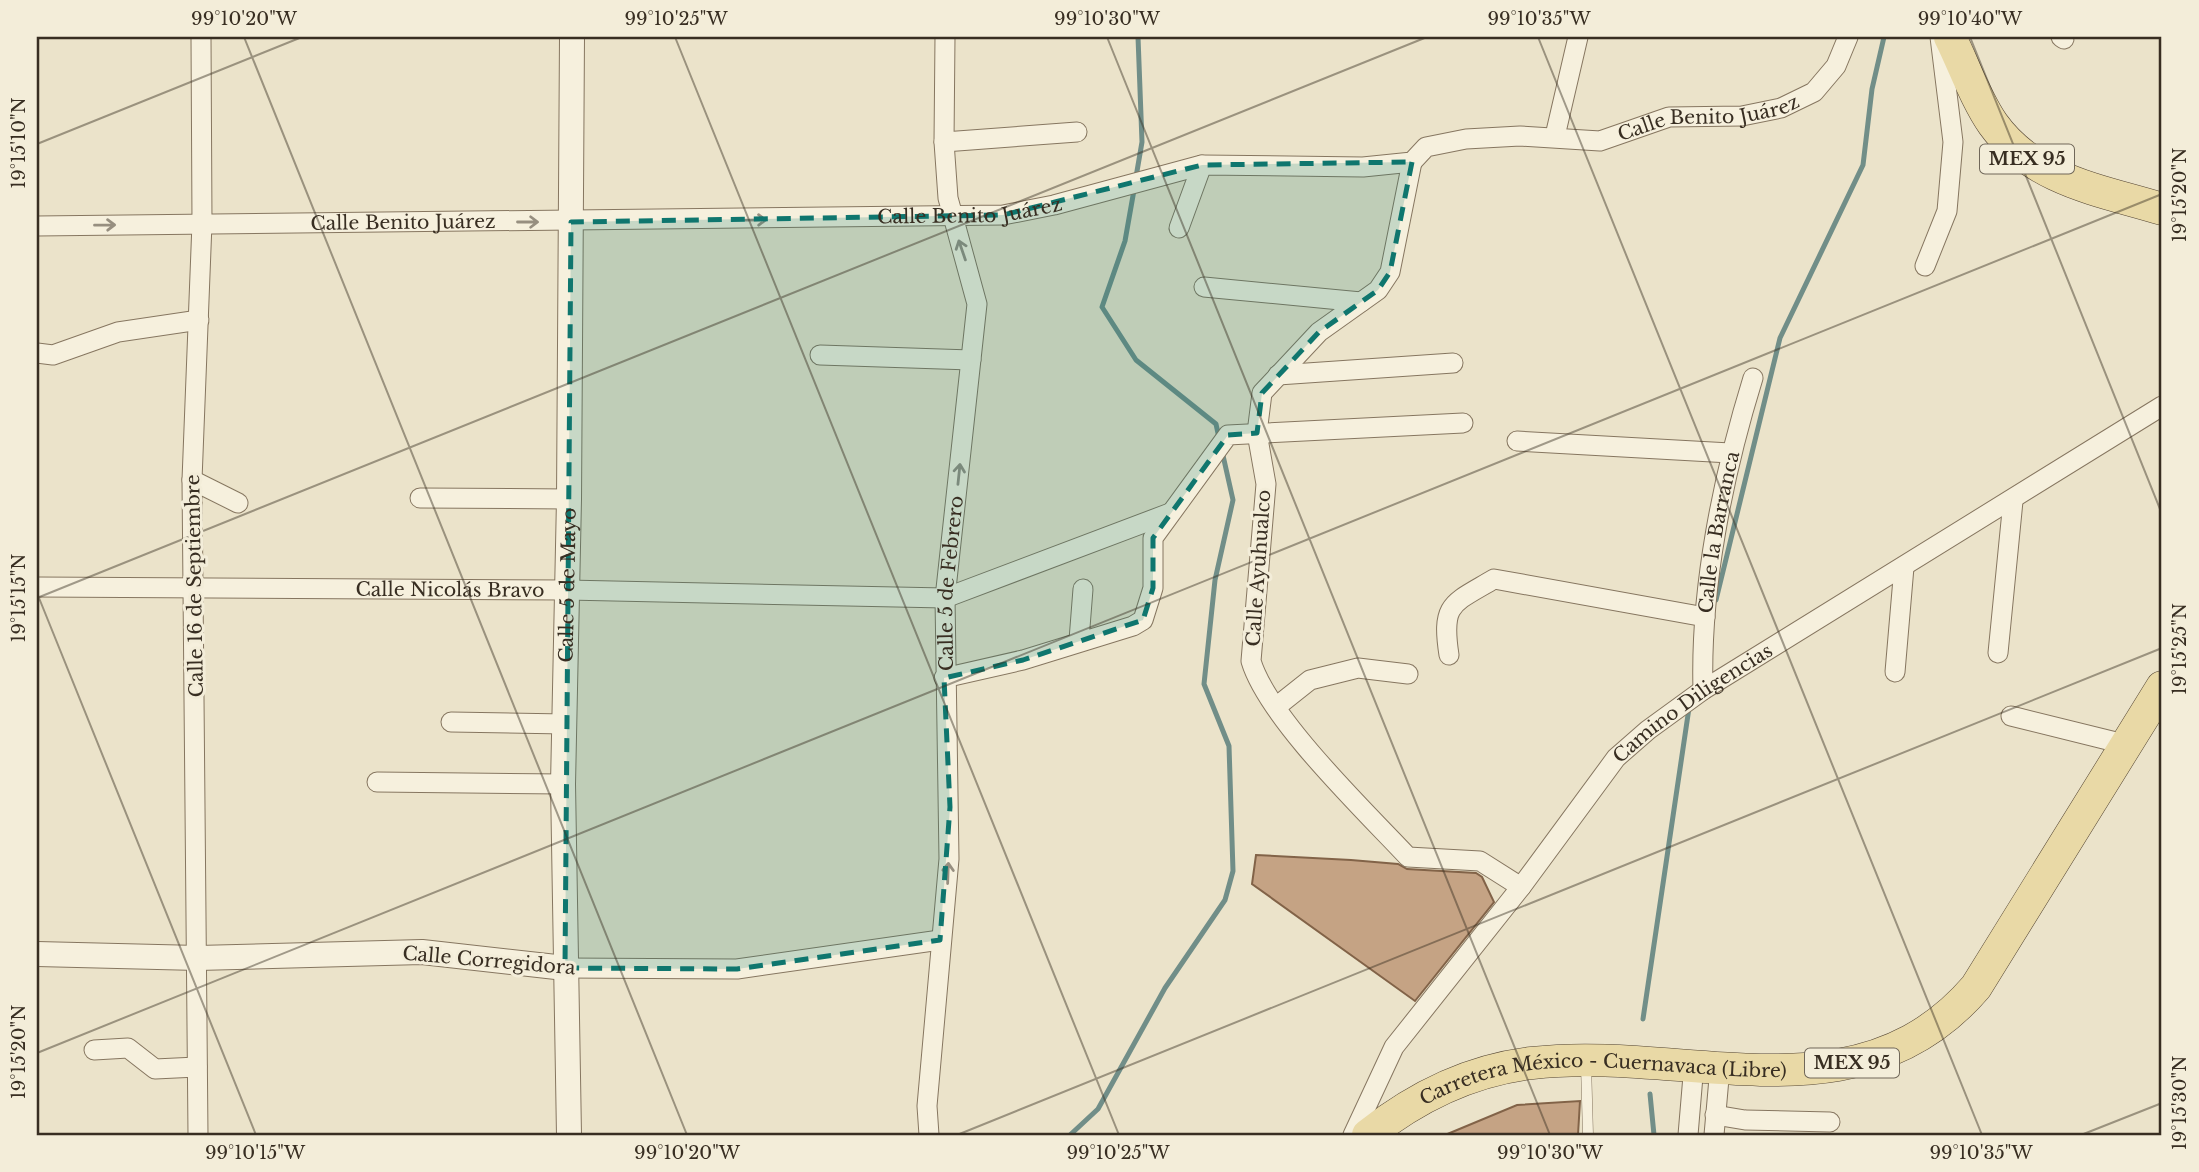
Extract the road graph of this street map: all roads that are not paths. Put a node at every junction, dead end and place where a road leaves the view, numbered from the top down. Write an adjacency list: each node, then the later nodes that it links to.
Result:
1 (201, 37): 16 (street, Calle 16 de Septiembre)
2 (572, 37): 15 (street, Calle 5 de Mayo)
3 (945, 37): 10 (street, Calle 5 de Febrero)
4 (1578, 37): 9 (street)
5 (1849, 37): 9 (street, Calle Benito Juárez)
6 (1940, 37): 19 (street)
7 (1950, 37): 13 (main road, MEX 95)
8 (1077, 132): 10 (street)
9 (1555, 136): 11 (street, Calle Benito Juárez)
10 (944, 142): 14 (street, Calle 5 de Febrero)
11 (1412, 162): 12 (street, Calle Benito Juárez); 21 (street, Calle Ayuhualco)
12 (1202, 165): 14 (street, Calle Benito Juárez); 18 (street)
13 (2162, 209)
14 (951, 217): 15 (street, Calle Benito Juárez, one-way to 14); 25 (street, Calle 5 de Febrero, one-way to 14)
15 (571, 222): 16 (street, Calle Benito Juárez, one-way to 15); 36 (street, Calle 5 de Mayo)
16 (202, 223): 17 (street, Calle Benito Juárez, one-way to 16); 22 (street, Calle 16 de Septiembre)
17 (37, 226)
18 (1179, 228)
19 (1925, 265)
20 (1204, 287): 21 (street)
21 (1361, 302): 27 (street, Calle Ayuhualco)
22 (199, 320): 23 (street); 34 (street, Calle 16 de Septiembre)
23 (37, 353)
24 (820, 355): 25 (street)
25 (971, 360): 45 (street, Calle 5 de Febrero, one-way to 25)
26 (1453, 363): 27 (street)
27 (1278, 375): 31 (street, Calle Ayuhualco)
28 (1753, 379): 33 (street, Calle la Barranca)
29 (2162, 406): 37 (street, Camino Diligencias)
30 (1463, 423): 31 (street)
31 (1257, 433): 39 (street); 55 (street, Calle Ayuhualco)
32 (1517, 441): 33 (street)
33 (1730, 453): 46 (street, Calle la Barranca)
34 (192, 480): 38 (street); 42 (street, Calle 16 de Septiembre)
35 (420, 498): 36 (street)
36 (569, 499): 44 (street, Calle 5 de Mayo)
37 (2013, 500): 40 (street, Camino Diligencias); 48 (street)
38 (238, 503)
39 (1170, 513): 45 (street); 47 (street)
40 (1904, 567): 50 (street); 53 (street, Camino Diligencias)
41 (37, 587): 42 (street, Calle Nicolás Bravo)
42 (194, 588): 44 (street, Calle Nicolás Bravo); 65 (street, Calle 16 de Septiembre)
43 (1083, 589): 47 (street)
44 (567, 590): 45 (street, Calle Nicolás Bravo); 58 (street, Calle 5 de Mayo)
45 (945, 598): 52 (street, Calle 5 de Febrero)
46 (1704, 619): 49 (street); 53 (street, Calle la Barranca)
47 (1079, 640): 52 (street)
48 (1998, 653)
49 (1449, 655)
50 (1895, 672)
51 (1408, 674): 55 (street)
52 (944, 678): 63 (street, Calle 5 de Febrero, one-way to 52)
53 (1703, 686): 62 (street, Camino Diligencias)
54 (2162, 687): 59 (main road, Carretera México - Cuernavaca (Libre) / MEX 95)
55 (1276, 707): 62 (street, Calle Ayuhualco)
56 (2011, 716): 59 (street)
57 (451, 722): 58 (street)
58 (565, 724): 61 (street, Calle 5 de Mayo)
59 (2128, 745): 70 (main road, Carretera México - Cuernavaca (Libre) / MEX 95)
60 (377, 782): 61 (street)
61 (563, 784): 66 (street, Calle 5 de Mayo)
62 (1521, 887): 77 (street, Camino Diligencias)
63 (940, 940): 66 (street, Calle Corregidora); 76 (street, Calle 5 de Febrero)
64 (37, 954): 65 (street, Calle Corregidora)
65 (198, 958): 66 (street, Calle Corregidora); 69 (street, Calle 16 de Septiembre)
66 (565, 968): 75 (street, Calle 5 de Mayo)
67 (94, 1051): 69 (street)
68 (1585, 1060): 70 (main road, Carretera México - Cuernavaca (Libre) / MEX 95); 78 (main road, Carretera México - Cuernavaca (Libre) / MEX 95); 79 (lane)
69 (197, 1066): 74 (street, Calle 16 de Septiembre)
70 (1707, 1066): 71 (street); 80 (street)
71 (1715, 1115): 73 (street); 81 (street)
72 (1830, 1122): 73 (street)
73 (1804, 1129)
74 (198, 1135)
75 (569, 1135)
76 (929, 1135)
77 (1353, 1135)
78 (1368, 1135)
79 (1588, 1135)
80 (1688, 1135)
81 (1714, 1135)

